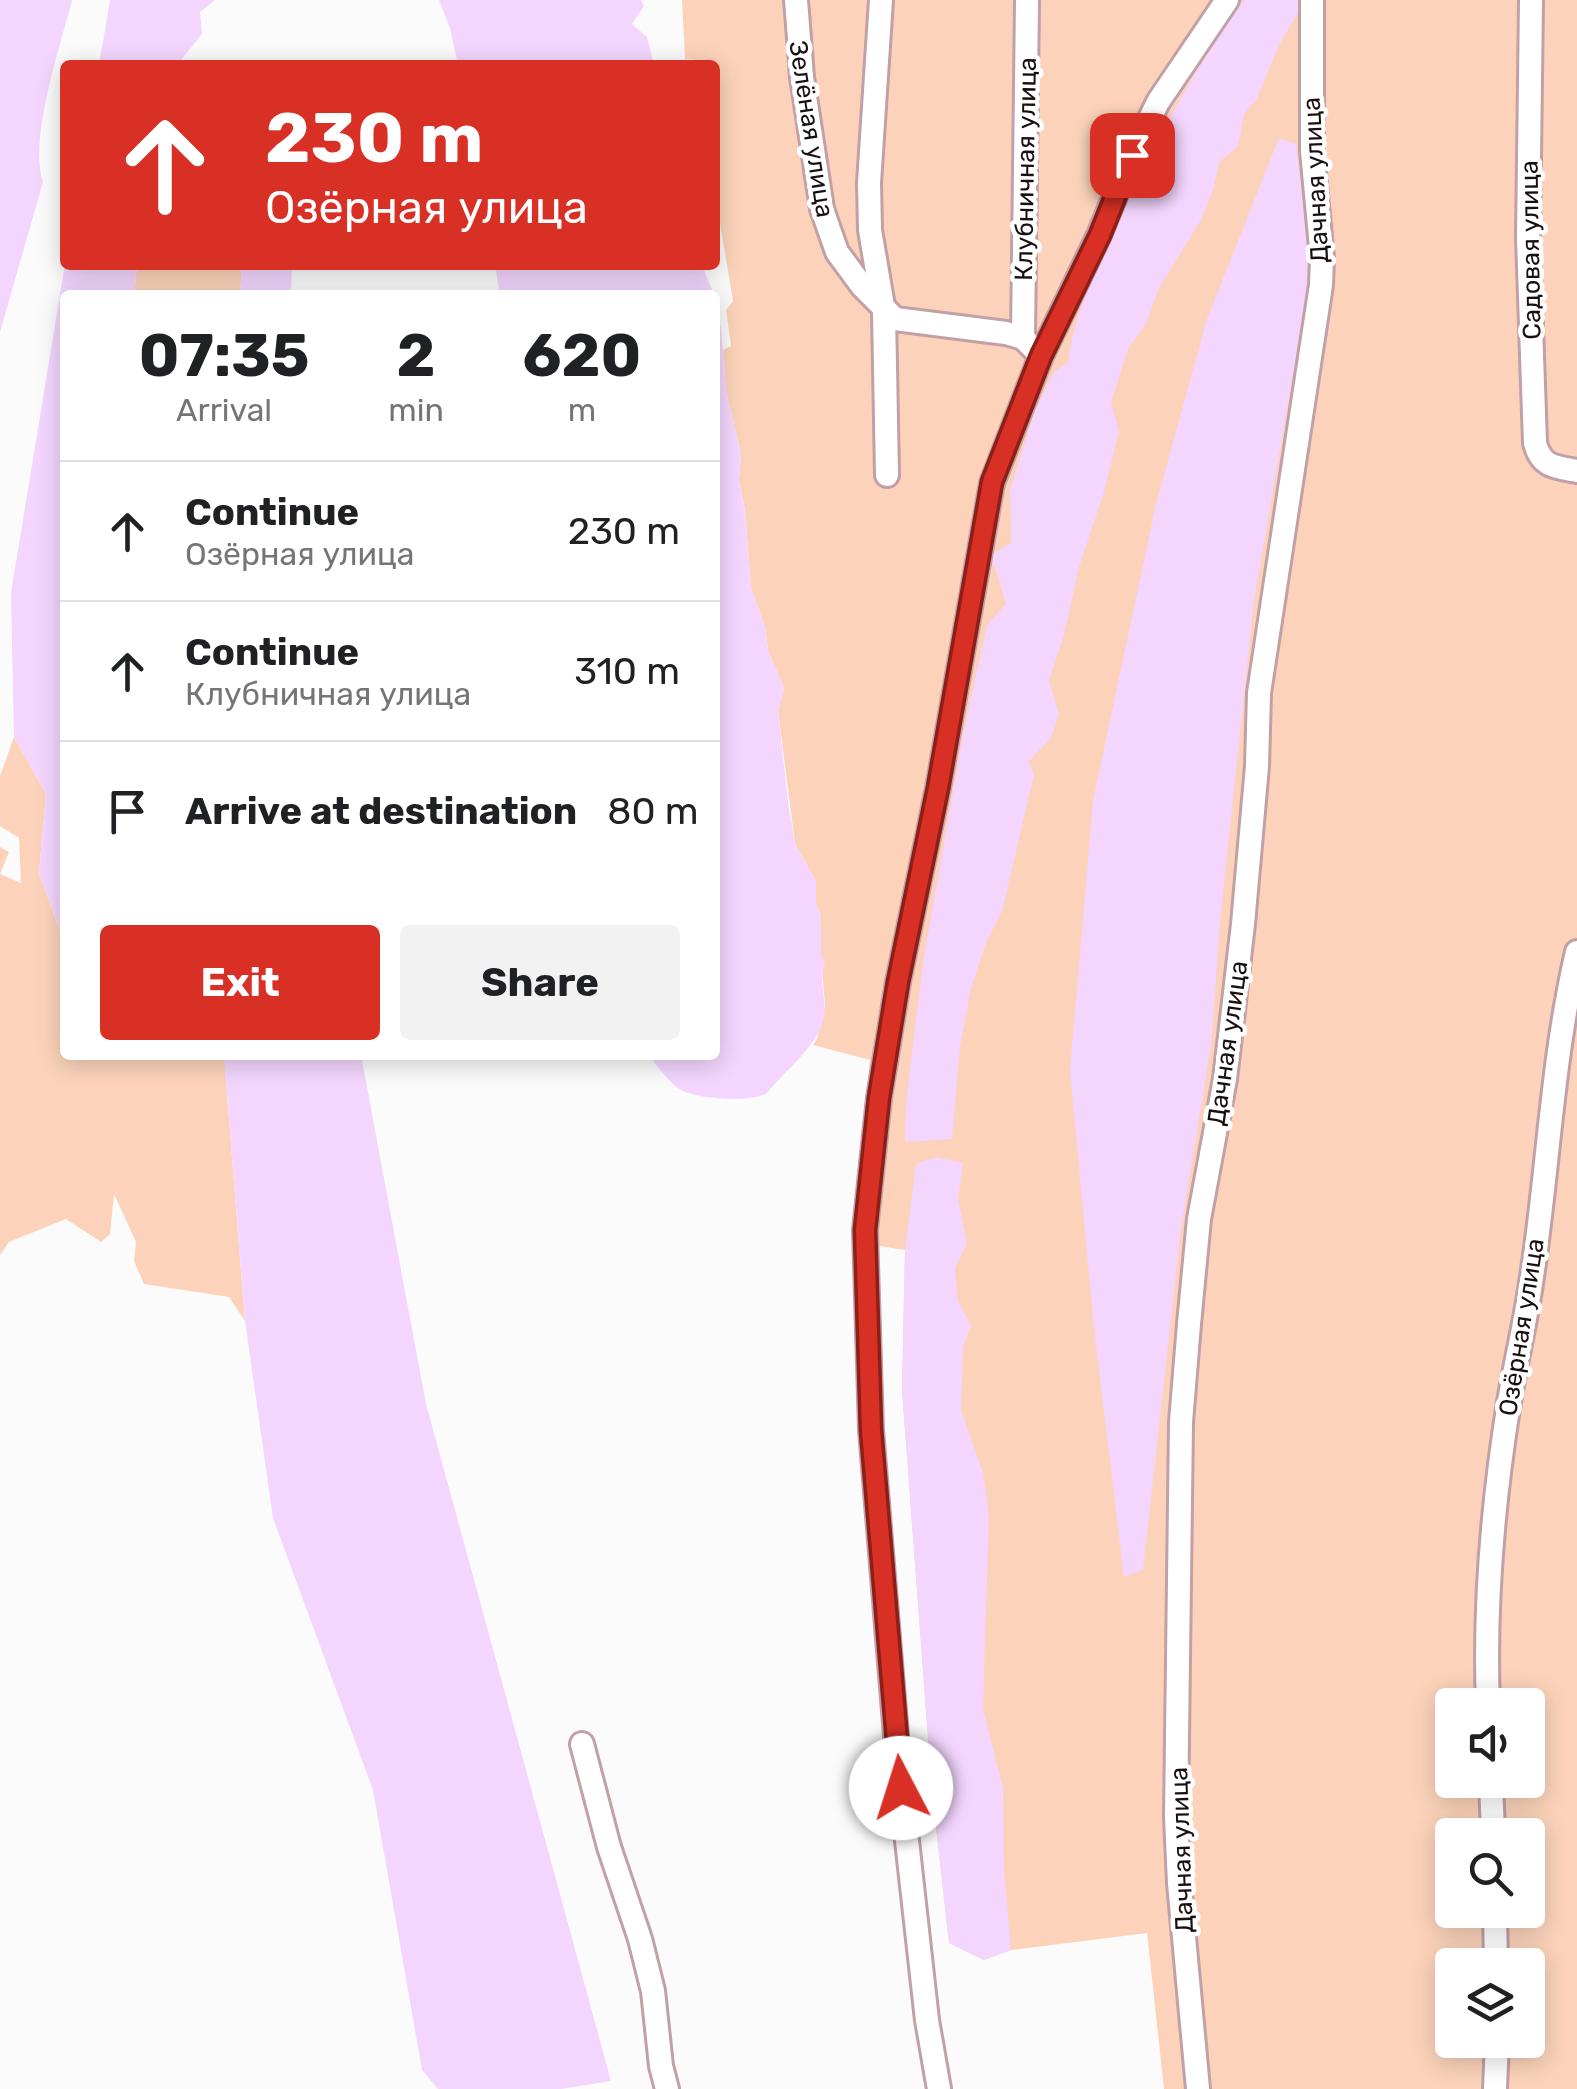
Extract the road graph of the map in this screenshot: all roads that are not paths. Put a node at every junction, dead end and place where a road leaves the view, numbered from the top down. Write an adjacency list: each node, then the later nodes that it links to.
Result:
1 (796, 0): 7 (street, Зелёная улица)
2 (882, 0): 7 (street)
3 (1026, 0): 8 (street, Клубничная улица)
4 (1227, 0): 9 (street, Клубничная улица)
5 (1312, 0): 18 (street, Дачная улица)
6 (1532, 0): 10 (street, Садовая улица)
7 (884, 312): 8 (street); 11 (street)
8 (1023, 338): 9 (street)
9 (1041, 356): 17 (street)
10 (1577, 471)
11 (888, 475)
12 (1577, 952): 13 (street, Озёрная улица)
13 (1488, 1688)
14 (582, 1744): 16 (street)
15 (1496, 2058): 19 (street)
16 (667, 2089)
17 (939, 2089)
18 (1198, 2089)
19 (1495, 2089)

